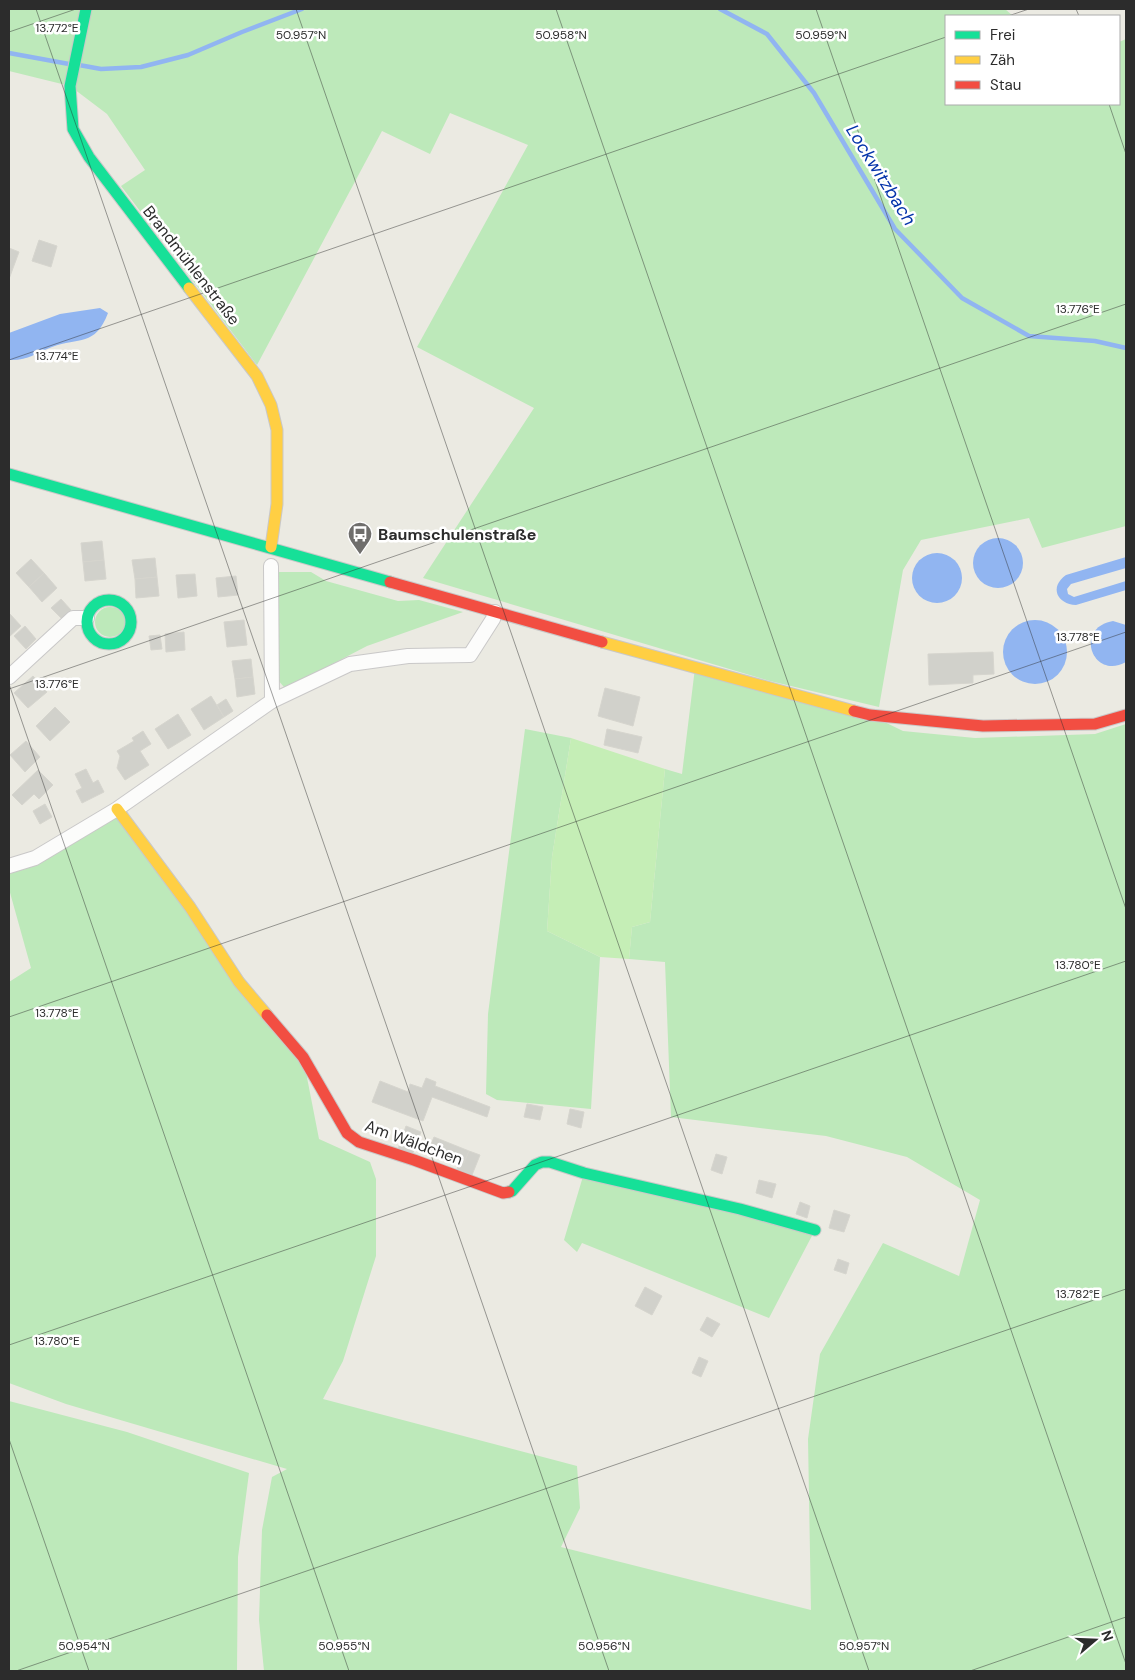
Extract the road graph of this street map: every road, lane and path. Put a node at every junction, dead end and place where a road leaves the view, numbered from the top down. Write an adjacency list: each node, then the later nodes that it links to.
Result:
1 (86, 9): 3 (street, Brandmühlenstraße)
2 (9, 474): 3 (street)
3 (271, 547): 5 (street)
4 (271, 566): 8 (street)
5 (495, 612): 8 (street); 9 (street)
6 (87, 618): 7 (street)
7 (9, 677)
8 (272, 701): 10 (street)
9 (1126, 715)
10 (118, 809): 11 (street); 12 (street, Am Wäldchen)
11 (9, 866)
12 (815, 1230)

